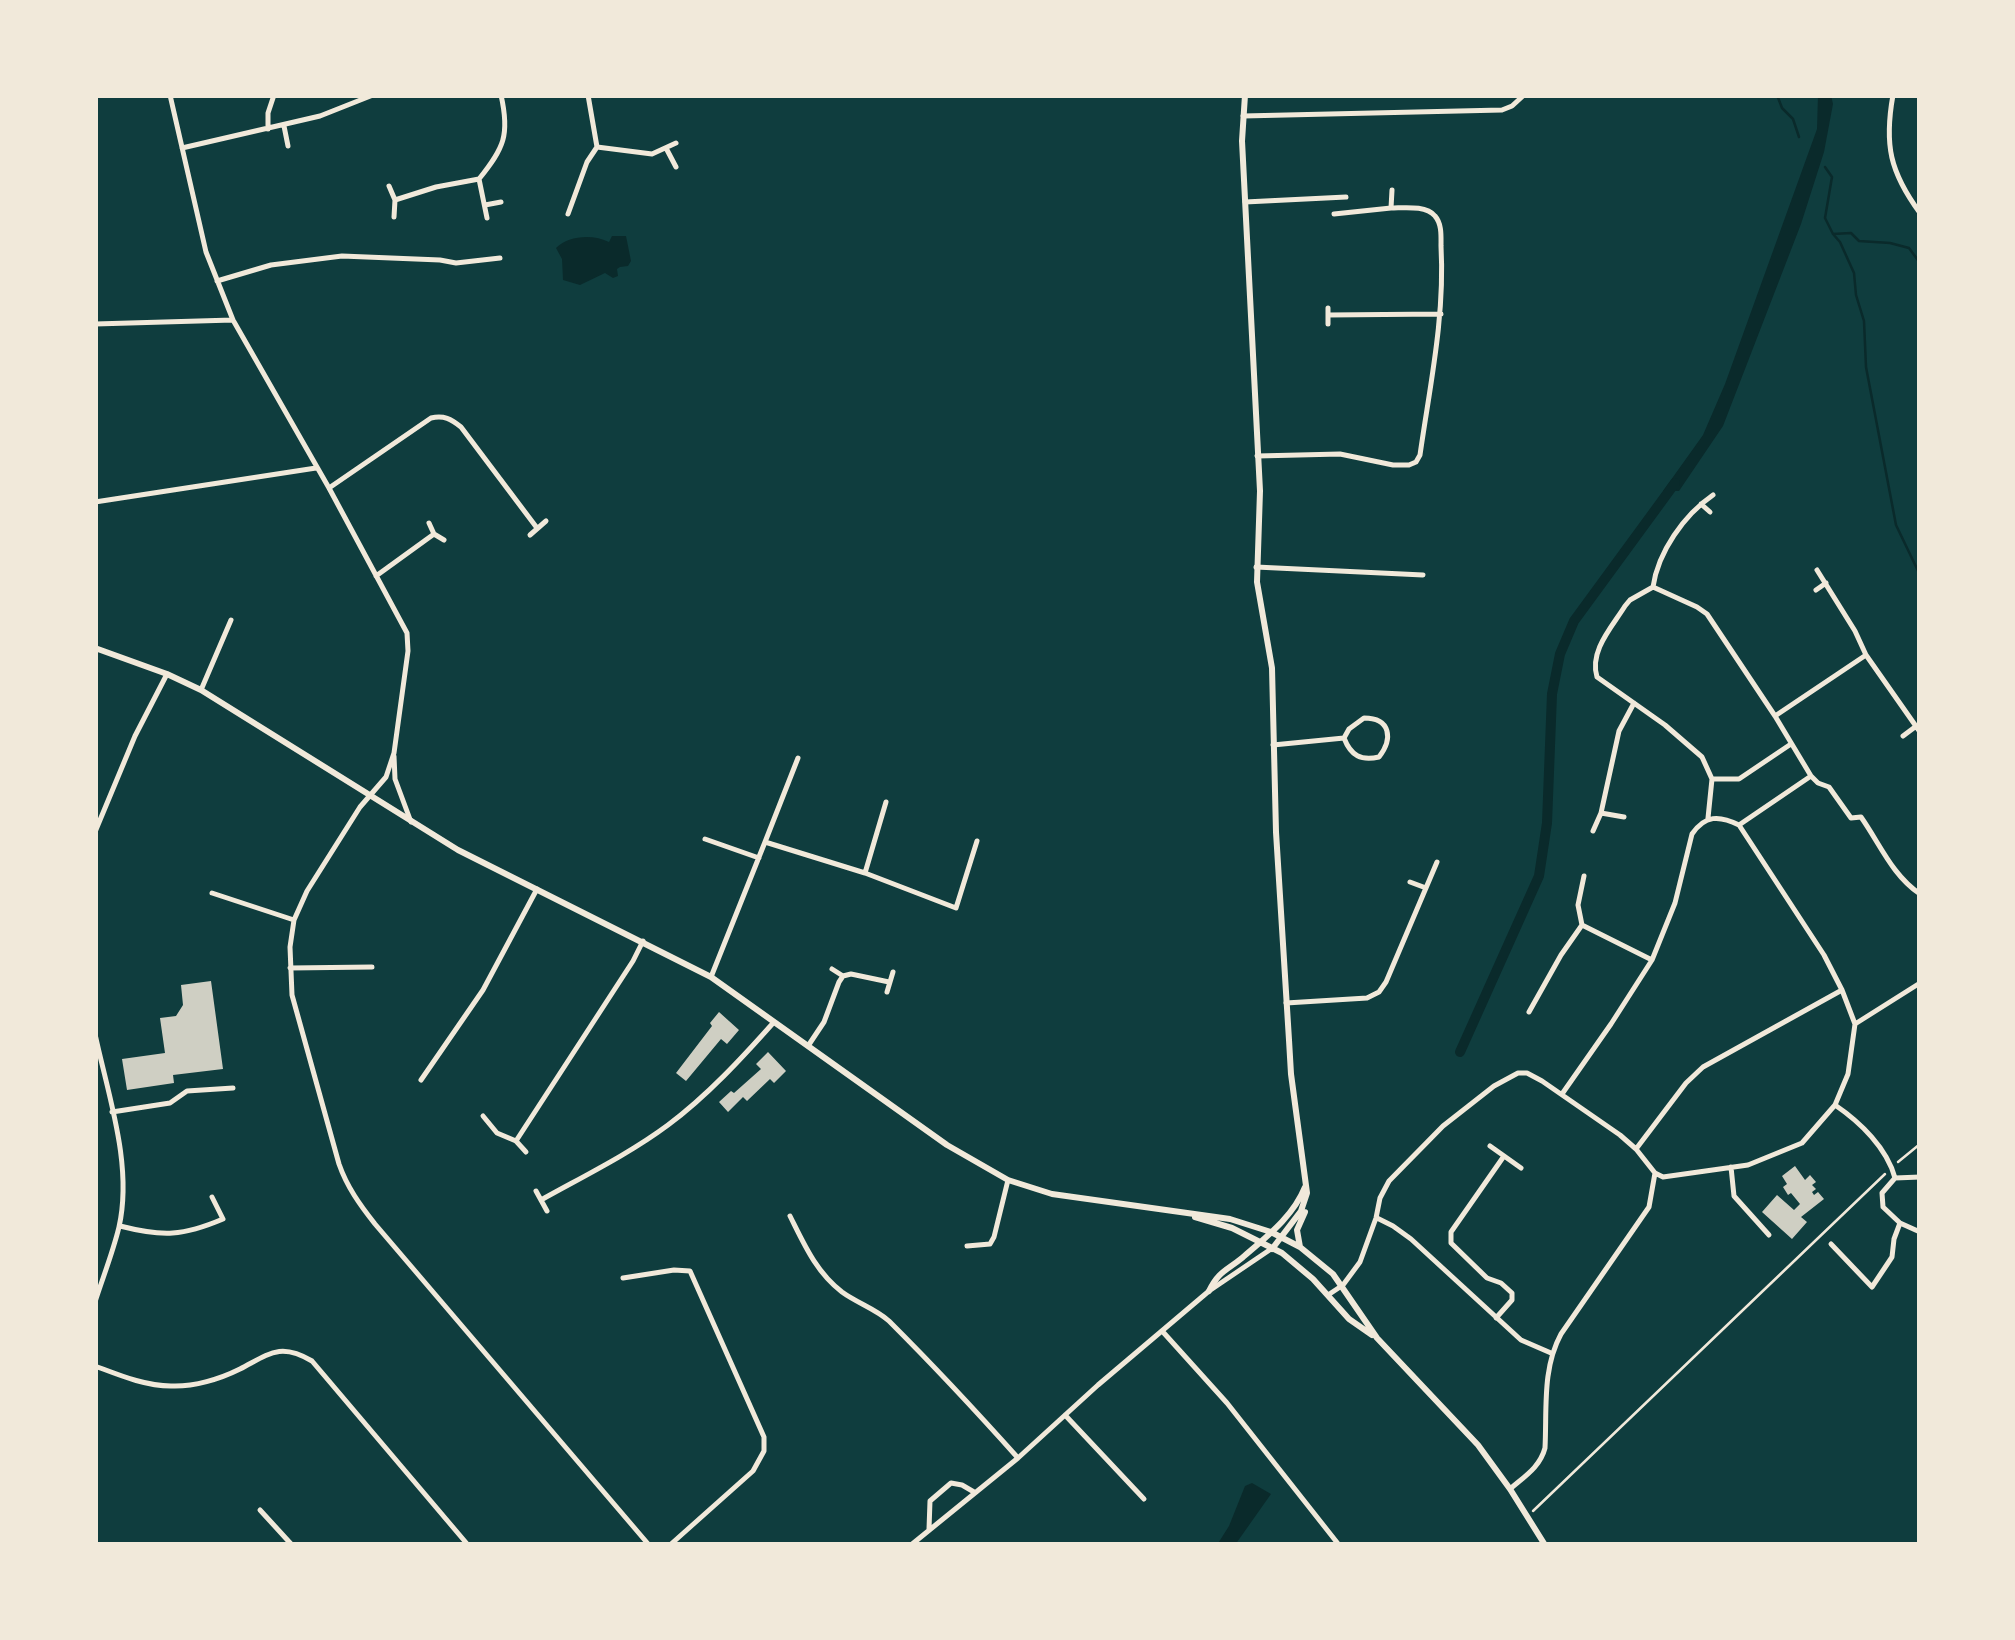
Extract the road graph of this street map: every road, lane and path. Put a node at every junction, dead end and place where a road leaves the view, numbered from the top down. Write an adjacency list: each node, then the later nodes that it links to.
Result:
1 (170, 95): 16 (street)
2 (274, 95): 12 (street)
3 (373, 95): 9 (street)
4 (501, 95): 19 (street)
5 (588, 95): 15 (street)
6 (1246, 95): 10 (street)
7 (1524, 95): 10 (street)
8 (1892, 95): 28 (street)
9 (355, 98): 11 (street)
10 (1244, 116): 25 (street)
11 (284, 126): 12 (street); 14 (street)
12 (268, 130): 16 (street)
13 (676, 142): 17 (street)
14 (288, 146)
15 (597, 147): 17 (street); 29 (street)
16 (182, 148): 34 (street)
17 (666, 148): 18 (street)
18 (676, 167)
19 (479, 180): 23 (street); 26 (street)
20 (390, 186): 23 (street)
21 (1392, 190): 27 (street)
22 (1346, 197): 25 (street)
23 (395, 200): 31 (street)
24 (501, 202): 26 (street)
25 (1246, 202): 39 (street)
26 (485, 206): 32 (street)
27 (1391, 208): 30 (street); 35 (street)
28 (1920, 213)
29 (568, 214)
30 (1334, 214)
31 (394, 217)
32 (487, 218)
33 (500, 258): 34 (street)
34 (216, 282): 36 (street)
35 (1441, 314): 38 (street); 39 (street)
36 (232, 320): 37 (street); 40 (street)
37 (95, 324)
38 (1328, 324)
39 (1257, 456): 52 (street)
40 (316, 468): 41 (street); 43 (street)
41 (329, 488): 48 (street); 55 (street)
42 (1713, 495): 44 (street)
43 (95, 502)
44 (1700, 504): 45 (street); 57 (street)
45 (1710, 512)
46 (546, 521): 48 (street)
47 (428, 523): 49 (street)
48 (537, 528): 50 (street)
49 (434, 534): 51 (street); 55 (street)
50 (530, 535)
51 (444, 540)
52 (1256, 567): 54 (street); 70 (street)
53 (1818, 570): 56 (street)
54 (1423, 575)
55 (376, 576): 71 (street)
56 (1826, 582): 58 (street); 61 (street)
57 (1653, 586): 64 (street); 65 (street)
58 (1816, 590)
59 (232, 620): 63 (street)
60 (95, 648): 62 (street)
61 (1866, 655): 65 (street); 66 (street)
62 (167, 674): 63 (street); 83 (street)
63 (201, 690): 75 (street)
64 (1634, 703): 74 (street); 77 (street)
65 (1775, 716): 69 (street)
66 (1918, 730): 67 (street)
67 (1903, 736)
68 (1344, 738): 68 (street); 70 (street)
69 (1791, 744): 73 (street); 74 (street)
70 (1273, 745): 110 (street)
71 (394, 753): 75 (street); 80 (street)
72 (798, 758): 85 (street)
73 (1811, 776): 81 (street); 95 (street)
74 (1712, 778): 79 (street)
75 (372, 795): 80 (street); 96 (street)
76 (886, 802): 89 (street)
77 (1602, 812): 78 (street); 82 (street)
78 (1624, 817)
79 (1708, 818): 81 (street); 99 (street)
80 (412, 823): 92 (street)
81 (1739, 825): 108 (street)
82 (1593, 831)
83 (95, 832)
84 (705, 839): 87 (street)
85 (765, 842): 87 (street); 89 (street)
86 (977, 842): 89 (street)
87 (759, 858): 105 (street)
88 (1436, 862): 93 (street)
89 (865, 873)
90 (1584, 876): 97 (street)
91 (1410, 882): 93 (street)
92 (537, 888): 98 (street); 116 (street)
93 (1426, 888): 110 (street)
94 (212, 893): 96 (street)
95 (1920, 894)
96 (294, 920): 100 (street)
97 (1582, 925): 99 (street); 111 (street)
98 (643, 942): 105 (street); 122 (street)
99 (1652, 960): 118 (street)
100 (290, 968): 101 (street); 174 (street)
101 (372, 968)
102 (832, 969): 104 (street)
103 (893, 972): 106 (street)
104 (844, 976): 106 (street); 115 (street)
105 (711, 977): 112 (street)
106 (889, 982): 109 (street)
107 (1920, 983): 113 (street)
108 (1842, 990): 113 (street); 125 (street)
109 (887, 992)
110 (1286, 1003): 135 (street)
111 (1529, 1012)
112 (774, 1022): 115 (street); 138 (street)
113 (1855, 1024): 119 (street)
114 (95, 1034): 120 (street)
115 (808, 1046): 134 (street)
116 (421, 1080)
117 (232, 1088): 120 (street)
118 (1562, 1094): 125 (street); 143 (street)
119 (1835, 1105): 128 (street); 129 (street)
120 (112, 1112): 145 (street)
121 (483, 1116): 122 (street)
122 (516, 1141): 126 (street)
123 (1920, 1144): 129 (path)
124 (1490, 1146): 127 (street)
125 (1636, 1149): 131 (street)
126 (526, 1152)
127 (1504, 1156): 130 (street); 159 (street)
128 (1731, 1167): 131 (street); 147 (street)
129 (1892, 1167): 133 (street); 170 (path)
130 (1521, 1168)
131 (1655, 1173): 162 (street)
132 (1920, 1176): 133 (street)
133 (1895, 1178): 144 (street)
134 (1008, 1180): 141 (street); 151 (street)
135 (1307, 1182): 139 (street); 148 (street)
136 (536, 1192): 138 (street)
137 (212, 1196): 145 (street)
138 (541, 1200): 140 (street)
139 (1306, 1201): 149 (street); 152 (street)
140 (547, 1211)
141 (1189, 1214): 148 (street); 148 (street)
142 (790, 1216): 165 (street)
143 (1376, 1218): 155 (street); 159 (street)
144 (1900, 1222): 146 (street); 150 (street)
145 (119, 1226): 158 (street)
146 (1920, 1232)
147 (1769, 1235)
148 (1265, 1237): 149 (street); 153 (street); 156 (street)
149 (1282, 1237): 152 (street); 153 (street)
150 (1831, 1244)
151 (967, 1246)
152 (1300, 1247): 155 (street)
153 (1272, 1248): 156 (street); 157 (street)
154 (623, 1278): 175 (street)
155 (1342, 1285): 157 (street); 161 (street)
156 (1210, 1291): 160 (street)
157 (1328, 1295): 161 (street)
158 (95, 1302)
159 (1496, 1318): 162 (street)
160 (1162, 1332): 164 (street); 177 (street)
161 (1377, 1338): 166 (street)
162 (1550, 1353): 166 (street)
163 (95, 1366): 173 (street)
164 (1064, 1414): 165 (street); 168 (street)
165 (1018, 1458): 167 (street)
166 (1510, 1488): 170 (street)
167 (976, 1493): 171 (street); 171 (street)
168 (1144, 1499)
169 (260, 1510): 172 (street)
170 (1528, 1516): 178 (street)
171 (929, 1530): 176 (street)
172 (292, 1545)
173 (468, 1545)
174 (649, 1545)
175 (670, 1545)
176 (911, 1545)
177 (1339, 1545)
178 (1545, 1545)

